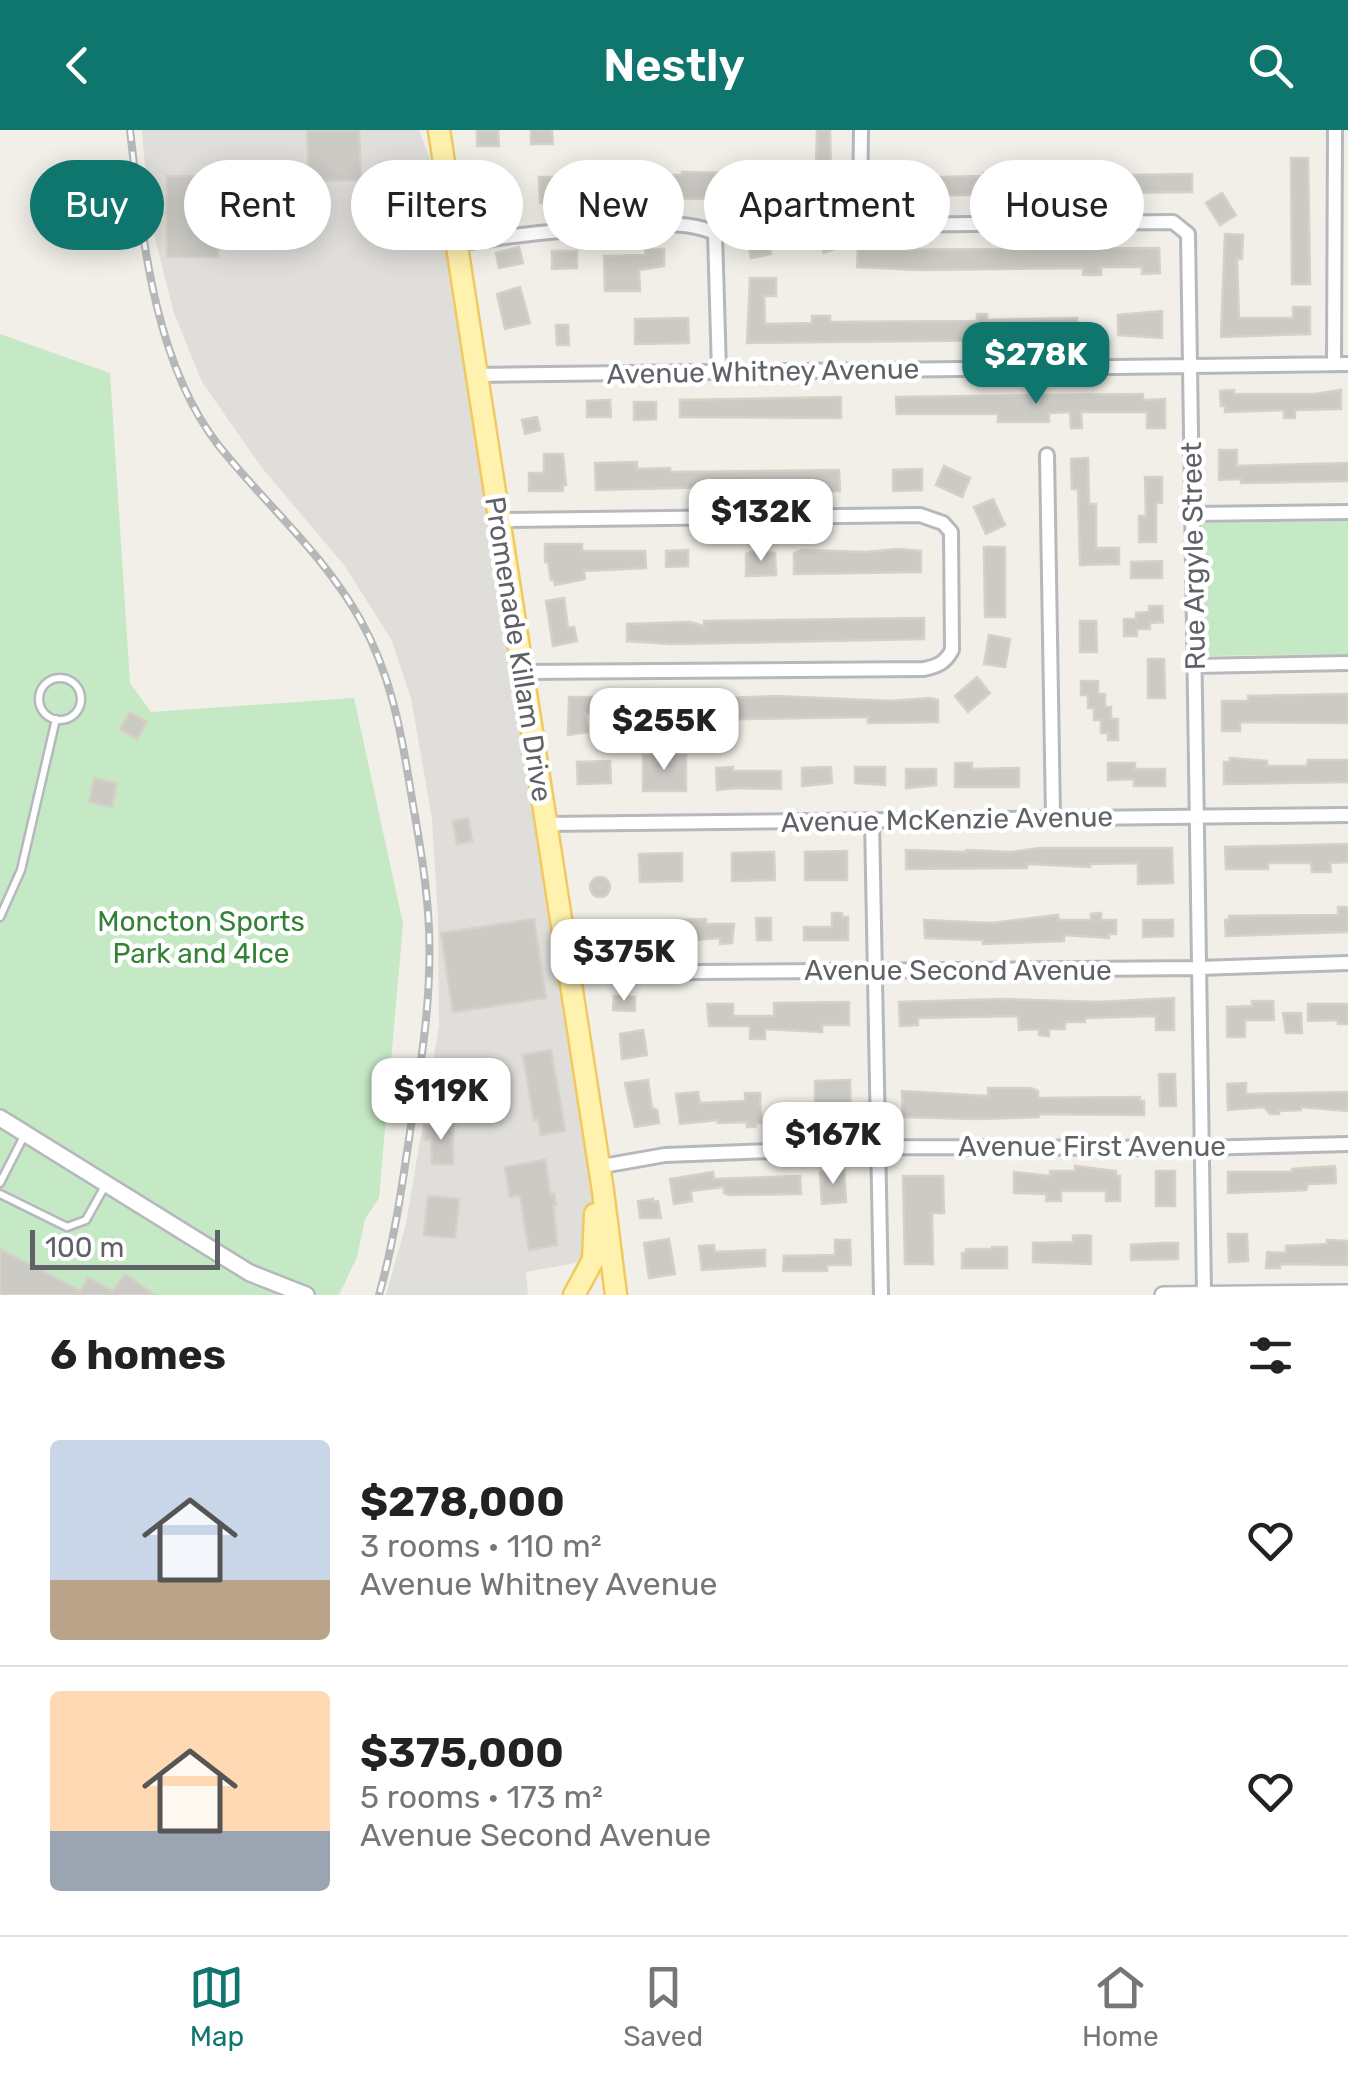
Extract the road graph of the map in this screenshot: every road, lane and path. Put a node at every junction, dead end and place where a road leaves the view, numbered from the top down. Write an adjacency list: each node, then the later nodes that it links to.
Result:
1 (439, 130): 4 (main road, Promenade Killam Drive)
2 (861, 130): 9 (street, Rue Argyle Street)
3 (1335, 130): 5 (street)
4 (444, 160)
5 (1341, 216): 8 (street)
6 (523, 233): 10 (street)
7 (458, 250): 11 (main road, Promenade Killam Drive)
8 (1341, 364): 9 (street, Avenue Whitney Avenue)
9 (1190, 366): 10 (street, Avenue Whitney Avenue); 14 (street, Rue Argyle Street)
10 (719, 372): 11 (street, Avenue Whitney Avenue)
11 (477, 375): 15 (main road, Promenade Killam Drive)
12 (1047, 455): 22 (street)
13 (1348, 512): 14 (street)
14 (1192, 514): 17 (street, Rue Argyle Street)
15 (499, 520): 18 (main road, Promenade Killam Drive); 18 (street)
16 (1348, 663): 17 (street)
17 (1195, 666): 21 (street, Rue Argyle Street)
18 (522, 672): 24 (main road, Promenade Killam Drive)
19 (56, 719): 19 (lane); 25 (lane)
20 (1348, 815): 21 (street, Avenue McKenzie Avenue)
21 (1198, 816): 22 (street, Avenue McKenzie Avenue); 27 (street, Rue Argyle Street)
22 (1053, 817): 23 (street, Avenue McKenzie Avenue)
23 (872, 820): 24 (street, Avenue McKenzie Avenue); 28 (street)
24 (546, 824): 29 (main road, Promenade Killam Drive)
25 (0, 916)
26 (1348, 963): 27 (street, Avenue Second Avenue)
27 (1199, 968): 28 (street, Avenue Second Avenue); 34 (street, Rue Argyle Street)
28 (875, 970): 29 (street, Avenue Second Avenue); 33 (street)
29 (569, 973): 35 (main road, Promenade Killam Drive)
30 (0, 1118): 31 (street)
31 (25, 1134): 36 (lane); 37 (street)
32 (1348, 1144): 34 (street, Avenue First Avenue)
33 (880, 1147): 34 (street, Avenue First Avenue); 35 (street, Avenue First Avenue); 43 (street)
34 (1201, 1148): 45 (street, Rue Argyle Street)
35 (598, 1168): 41 (main road, Promenade Killam Drive); 42 (main road, Promenade Killam Drive)
36 (0, 1183)
37 (107, 1184): 38 (lane); 40 (street)
38 (0, 1194)
39 (1348, 1293): 45 (street)
40 (306, 1295)
41 (574, 1295)
42 (616, 1295)
43 (881, 1295)
44 (1163, 1295): 45 (street)
45 (1204, 1295)

